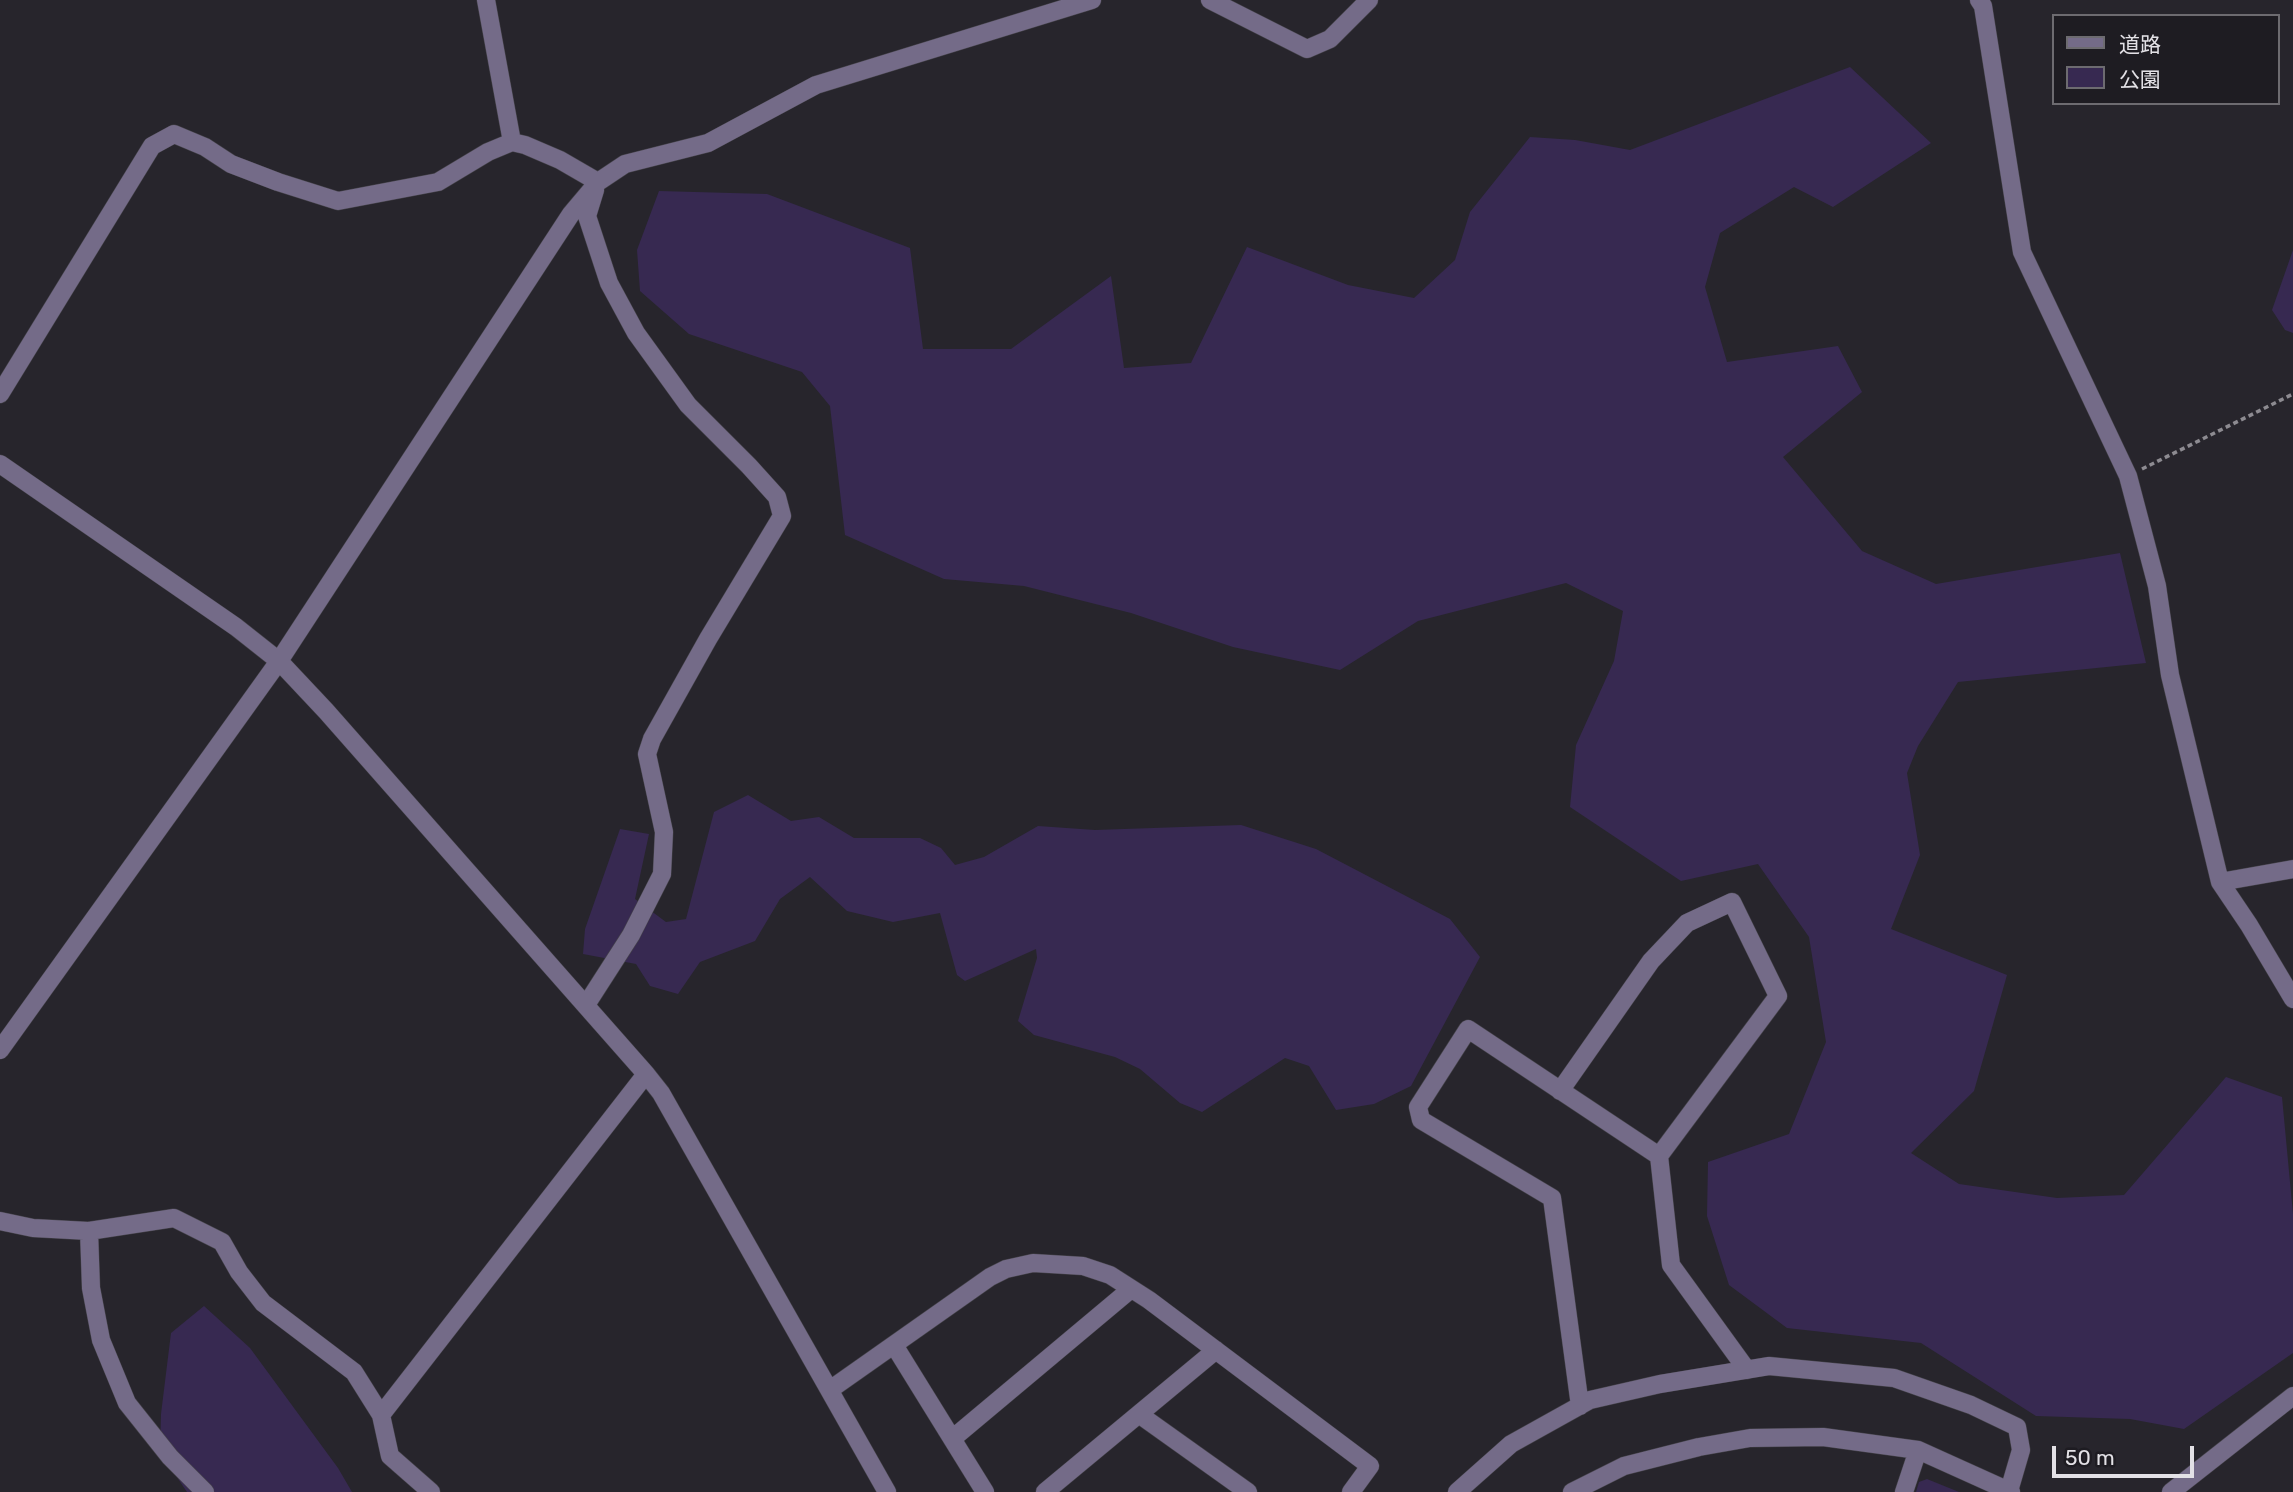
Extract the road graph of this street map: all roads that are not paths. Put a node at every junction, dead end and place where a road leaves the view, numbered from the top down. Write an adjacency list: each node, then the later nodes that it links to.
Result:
1 (486, 0): 6 (street)
2 (1092, 0): 7 (street)
3 (1210, 0): 4 (street)
4 (1369, 0)
5 (1979, 0): 12 (street)
6 (512, 142): 7 (street); 8 (street)
7 (598, 182): 10 (street); 14 (street)
8 (0, 394)
9 (0, 464): 10 (street)
10 (279, 661): 14 (street); 15 (street)
11 (2293, 869): 12 (street)
12 (2220, 882): 13 (street)
13 (2293, 999)
14 (586, 1005): 16 (street)
15 (0, 1049)
16 (646, 1074): 25 (street); 28 (street)
17 (1560, 1090): 18 (street); 18 (street); 27 (street)
18 (1659, 1156): 24 (street)
19 (0, 1220): 20 (street)
20 (89, 1231): 28 (street); 33 (street)
21 (1131, 1289): 22 (street); 23 (street); 30 (street)
22 (894, 1345): 25 (street); 30 (street)
23 (1216, 1350): 29 (street); 38 (street)
24 (1747, 1370): 27 (street); 42 (street)
25 (831, 1389): 34 (street)
26 (2293, 1396): 43 (street)
27 (1580, 1406): 39 (street)
28 (381, 1415): 32 (street)
29 (1140, 1415): 36 (street); 37 (street)
30 (952, 1439): 35 (street)
31 (1918, 1450): 40 (street); 41 (street); 42 (street)
32 (428, 1490)
33 (205, 1492)
34 (887, 1492)
35 (985, 1492)
36 (1045, 1492)
37 (1248, 1492)
38 (1350, 1492)
39 (1457, 1492)
40 (1572, 1492)
41 (1904, 1492)
42 (2010, 1492)
43 (2171, 1492)

